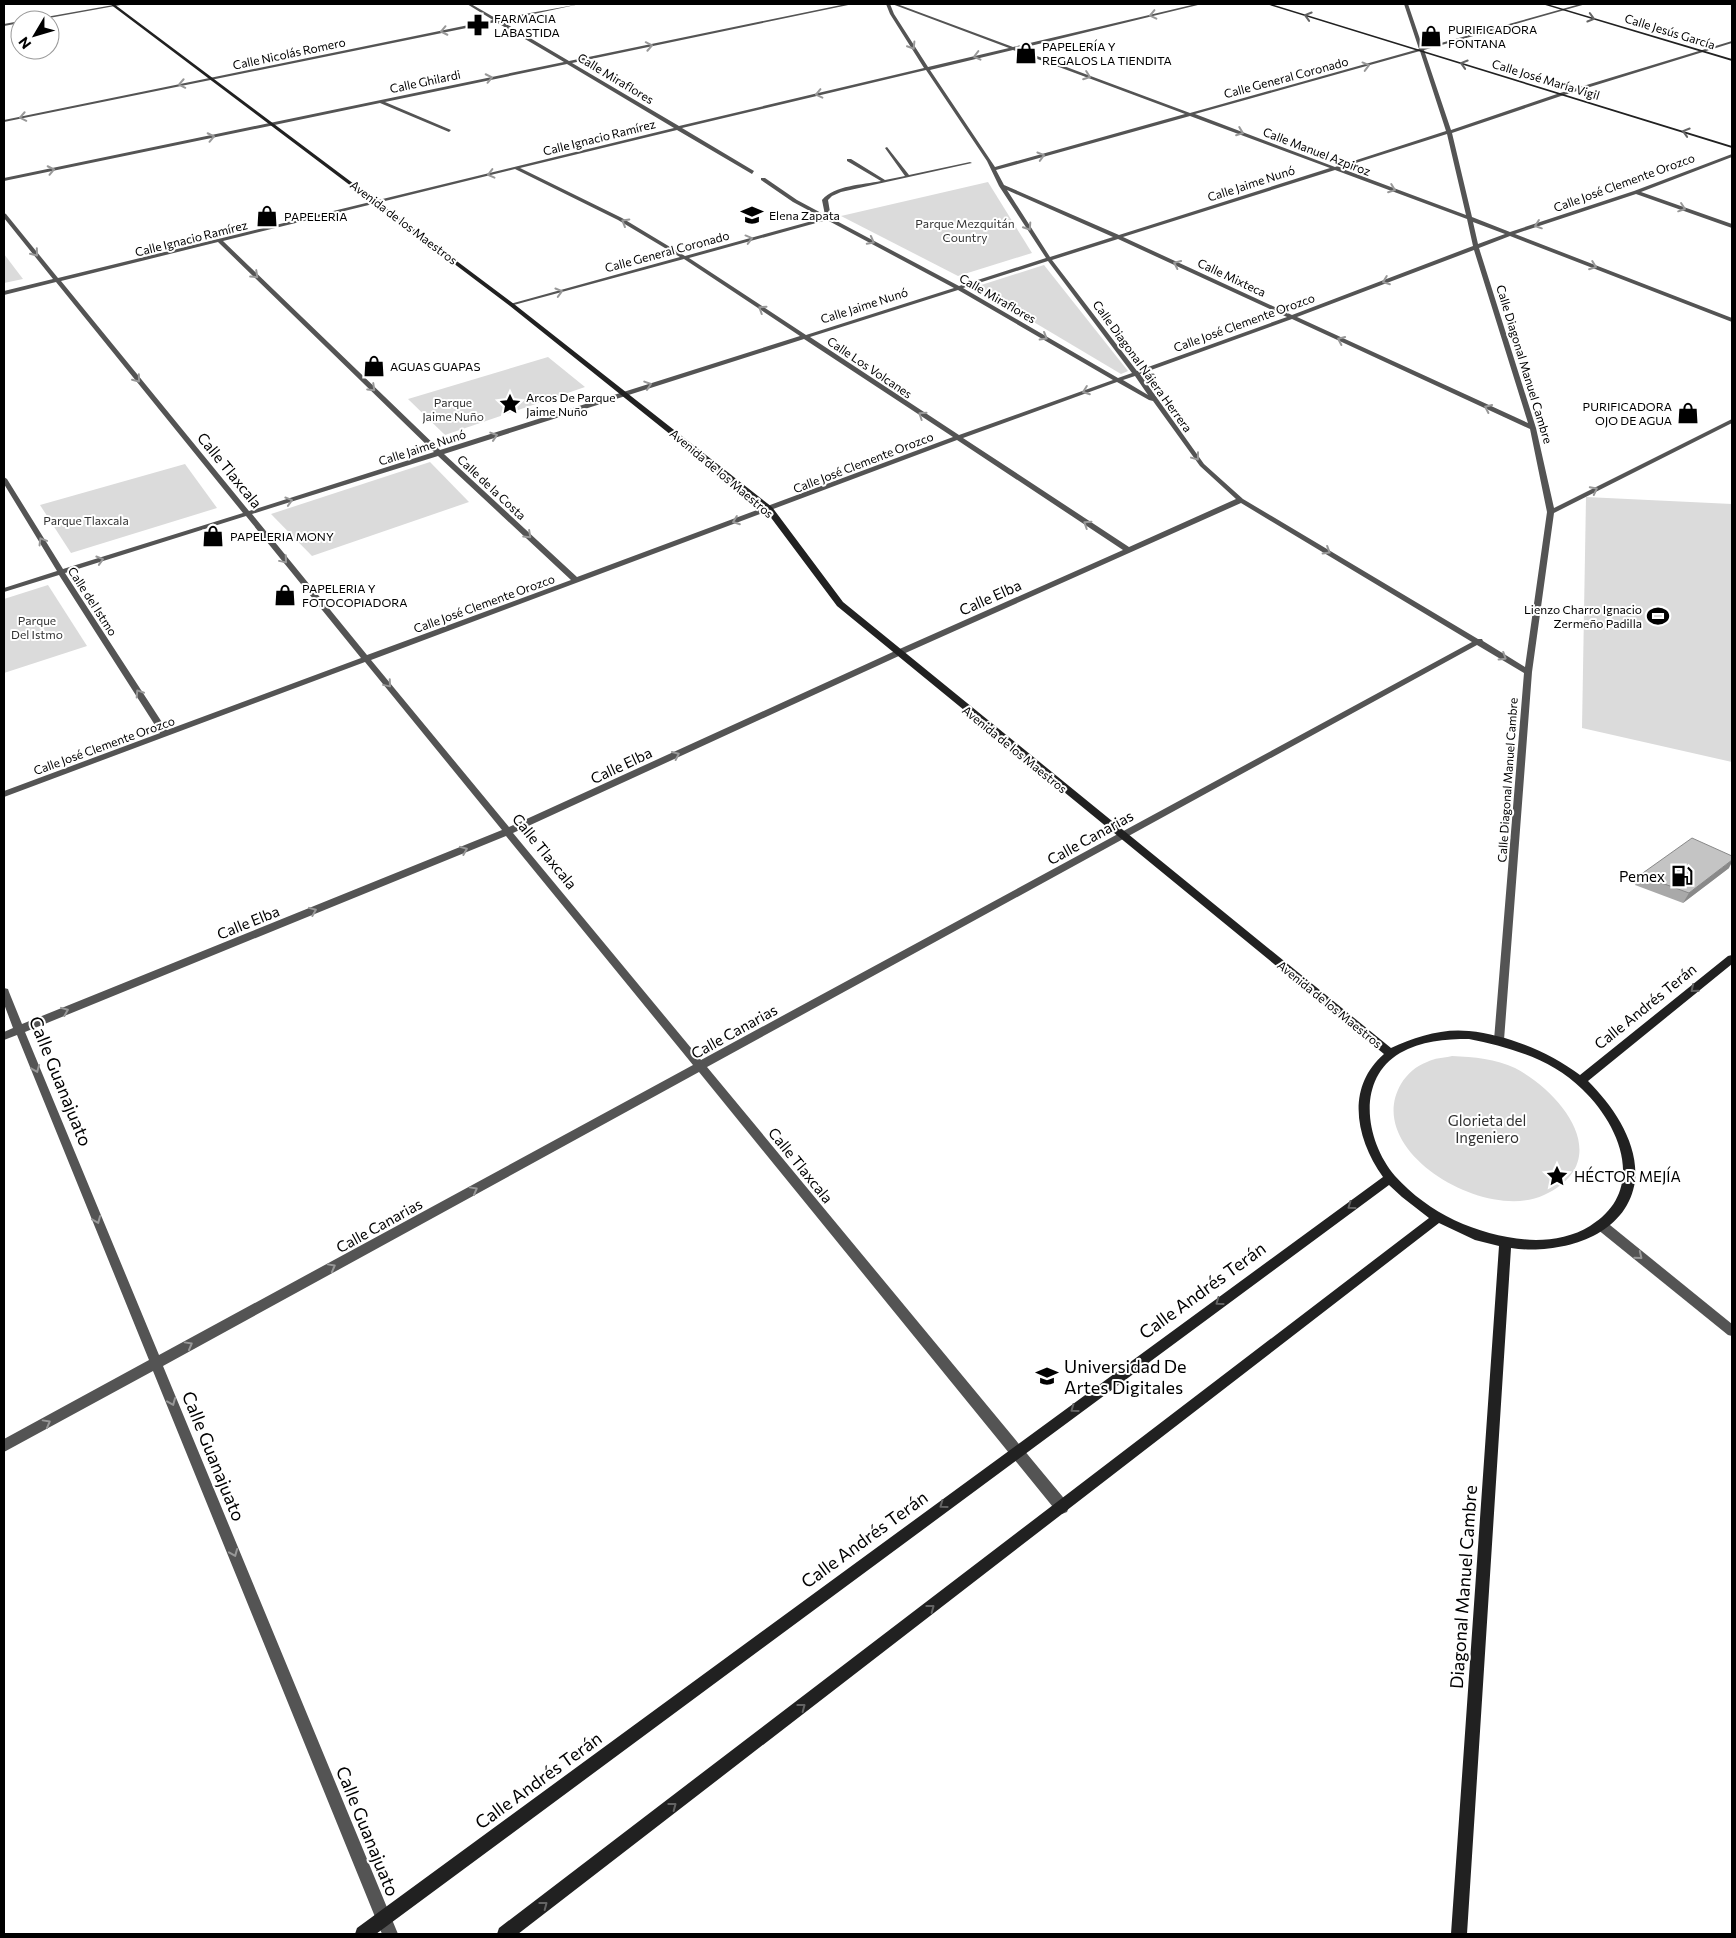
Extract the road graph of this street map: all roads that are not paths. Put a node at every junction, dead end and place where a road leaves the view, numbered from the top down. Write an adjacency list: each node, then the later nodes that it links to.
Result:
1 (124, 4): 12 (street)
2 (469, 4): 15 (street, Calle Miraflores)
3 (578, 4): 15 (street, Calle Nicolás Romero)
4 (851, 4): 21 (street, Calle Ghilardi, one-way to 4)
5 (888, 4): 22 (street, Calle Diagonal Nájera Herrera, one-way to 22)
6 (894, 4): 17 (street, Calle Manuel Azpiroz)
7 (1200, 4): 17 (street, Calle Ignacio Ramírez, one-way to 17)
8 (1268, 4): 18 (street, Calle José María Vigil, one-way to 8)
9 (1406, 4): 18 (street, Calle Diagonal Manuel Cambre)
10 (1544, 4): 13 (street, Calle Jesús García)
11 (1584, 4): 13 (street, Calle General Coronado)
12 (113, 5): 14 (street); 23 (street, Avenida de los Maestros)
13 (1564, 10): 18 (street, Calle General Coronado); 19 (street, Calle Jesús García, one-way to 19)
14 (60, 15)
15 (497, 20): 21 (street, Calle Miraflores); 23 (street, Calle Nicolás Romero, one-way to 23)
16 (1732, 42): 19 (street, Calle Jaime Nunó)
17 (1013, 48): 22 (street, Calle Ignacio Ramírez, one-way to 22); 26 (street, Calle Manuel Azpiroz, one-way to 26)
18 (1422, 51): 24 (street, Calle José María Vigil, one-way to 18); 26 (street, Calle General Coronado, one-way to 18); 31 (street, Calle Diagonal Manuel Cambre)
19 (1704, 51): 20 (street, Calle Jesús García); 24 (street, Calle Jaime Nunó)
20 (1732, 60)
21 (568, 62): 25 (street, Calle Ghilardi, one-way to 21); 29 (street, Calle Miraflores)
22 (926, 69): 29 (street, Calle Ignacio Ramírez, one-way to 29); 39 (street, Calle Diagonal Nájera Herrera)
23 (213, 78): 27 (street, Calle Nicolás Romero, one-way to 27); 28 (street, Avenida de los Maestros)
24 (1562, 94): 31 (street, Calle Jaime Nunó); 32 (street, Calle José María Vigil, one-way to 24)
25 (379, 101): 28 (street, Calle Ghilardi); 30 (street)
26 (1189, 113): 38 (street, Calle Manuel Azpiroz, one-way to 38); 39 (street, Calle General Coronado, one-way to 26)
27 (4, 121)
28 (273, 124): 43 (street, Calle Ghilardi, one-way to 28); 47 (street, Avenida de los Maestros)
29 (678, 128): 37 (street, Calle Ignacio Ramírez); 40 (street, Calle Miraflores)
30 (449, 131)
31 (1449, 132): 38 (street, Calle Jaime Nunó); 50 (street, Calle Diagonal Manuel Cambre)
32 (1732, 147)
33 (887, 148): 41 (street)
34 (1732, 155): 46 (street, Calle José Clemente Orozco)
35 (849, 160): 44 (street)
36 (970, 163): 41 (street)
37 (516, 168): 47 (street, Calle Ignacio Ramírez, one-way to 47); 56 (street, Calle Los Volcanes, one-way to 37)
38 (1335, 168): 50 (street, Calle Manuel Azpiroz, one-way to 50); 53 (street, Calle Jaime Nunó)
39 (994, 170): 45 (street, Calle Diagonal Nájera Herrera)
40 (752, 172)
41 (906, 175): 44 (street)
42 (763, 179): 49 (street, Calle Miraflores)
43 (4, 180)
44 (883, 180): 49 (street)
45 (1002, 186): 53 (street, Calle Mixteca); 57 (street, Calle Diagonal Nájera Herrera, one-way to 57)
46 (1636, 192): 51 (street, one-way to 51); 52 (street, Calle José Clemente Orozco, one-way to 52)
47 (377, 202): 54 (street, Calle Ignacio Ramírez); 61 (street, Avenida de los Maestros)
48 (4, 216): 58 (street, Calle Tlaxcala, one-way to 58)
49 (828, 218): 56 (street, Calle General Coronado, one-way to 49); 59 (street, Calle Miraflores, one-way to 59)
50 (1471, 219): 52 (street, Calle Manuel Azpiroz); 55 (street, Calle Diagonal Manuel Cambre)
51 (1732, 226)
52 (1510, 234): 55 (street, Calle José Clemente Orozco); 63 (street, Calle Manuel Azpiroz, one-way to 63)
53 (1118, 237): 57 (street, Calle Jaime Nunó); 62 (street, Calle Mixteca, one-way to 53)
54 (220, 241): 58 (street, Calle Ignacio Ramírez); 72 (street, Calle de la Costa, one-way to 72)
55 (1476, 247): 62 (street, Calle José Clemente Orozco, one-way to 62); 70 (street, Calle Diagonal Manuel Cambre)
56 (684, 257): 61 (street, Calle General Coronado, one-way to 56); 64 (street, Calle Los Volcanes, one-way to 56)
57 (1048, 258): 59 (street, Calle Jaime Nunó); 65 (street, Calle Diagonal Nájera Herrera)
58 (57, 280): 60 (street, Calle Ignacio Ramírez); 77 (street, Calle Tlaxcala, one-way to 77)
59 (957, 287): 64 (street, Calle Jaime Nunó); 66 (street, Calle Miraflores, one-way to 66)
60 (4, 293)
61 (512, 305): 67 (street, Avenida de los Maestros)
62 (1292, 317): 65 (street, Calle José Clemente Orozco); 70 (street, Calle Mixteca, one-way to 62)
63 (1732, 320)
64 (803, 336): 67 (street, Calle Jaime Nunó, one-way to 64); 71 (street, Calle Los Volcanes, one-way to 64)
65 (1136, 374): 66 (street, Calle José Clemente Orozco); 68 (street, Calle Diagonal Nájera Herrera)
66 (1118, 379): 68 (street, Calle Miraflores); 71 (street, Calle José Clemente Orozco, one-way to 71)
67 (625, 393): 72 (street, Calle Jaime Nunó, one-way to 67); 75 (street, Avenida de los Maestros)
68 (1154, 401): 74 (street, Calle Diagonal Nájera Herrera, one-way to 74)
69 (1732, 421): 76 (street, one-way to 69)
70 (1533, 428): 76 (street, Calle Diagonal Manuel Cambre)
71 (957, 438): 75 (street, Calle José Clemente Orozco); 78 (street, Calle Los Volcanes, one-way to 71)
72 (440, 454): 77 (street, Calle Jaime Nunó, one-way to 72); 80 (street, Calle de la Costa, one-way to 80)
73 (4, 479): 79 (street, Calle del Istmo, one-way to 73)
74 (1242, 500): 78 (street, Calle Elba); 82 (street, Calle Diagonal Nájera Herrera, one-way to 82)
75 (769, 509): 80 (street, Calle José Clemente Orozco, one-way to 80); 83 (street, Avenida de los Maestros)
76 (1551, 512): 85 (street, Calle Diagonal Manuel Cambre)
77 (246, 514): 79 (street, Calle Jaime Nunó, one-way to 77); 84 (street, Calle Tlaxcala, one-way to 84)
78 (1128, 550): 83 (street, Calle Elba)
79 (61, 572): 81 (street, Calle Jaime Nunó); 86 (street, Calle del Istmo, one-way to 79)
80 (577, 581): 84 (street, Calle José Clemente Orozco)
81 (4, 590)
82 (1479, 641): 85 (street, Calle Diagonal Nájera Herrera, one-way to 85); 89 (street, Calle Canarias)
83 (898, 653): 88 (street, Calle Elba, one-way to 83); 89 (street, Avenida de los Maestros)
84 (367, 659): 86 (street, Calle José Clemente Orozco); 88 (street, Calle Tlaxcala, one-way to 88)
85 (1528, 672): 94 (street, Calle Diagonal Manuel Cambre)
86 (165, 734): 87 (street, Calle José Clemente Orozco)
87 (4, 794)
88 (509, 831): 92 (street, Calle Elba, one-way to 88); 96 (street, Calle Tlaxcala)
89 (1123, 836): 95 (street, Avenida de los Maestros); 96 (street, Calle Canarias)
90 (1732, 959): 97 (street, Calle Andrés Terán, one-way to 97)
91 (4, 992): 92 (street, Calle Guanajuato)
92 (19, 1029): 93 (street, Calle Elba); 103 (street, Calle Guanajuato, one-way to 103)
93 (4, 1036)
94 (1498, 1040): 95 (street); 97 (street)
95 (1392, 1054): 98 (street)
96 (701, 1066): 103 (street, Calle Canarias, one-way to 96); 105 (street, Calle Tlaxcala)
97 (1580, 1081): 100 (street)
98 (1390, 1178): 99 (street); 105 (street, Calle Andrés Terán, one-way to 105)
99 (1437, 1218): 101 (street); 106 (street)
100 (1601, 1225): 101 (street); 102 (street, one-way to 102)
101 (1505, 1243): 111 (street, Diagonal Manuel Cambre)
102 (1732, 1332)
103 (156, 1363): 104 (street, Calle Canarias, one-way to 103); 107 (street, Calle Guanajuato, one-way to 107)
104 (4, 1446)
105 (1016, 1451): 106 (street, Calle Tlaxcala); 107 (street, Calle Andrés Terán, one-way to 107)
106 (1062, 1507): 110 (street, one-way to 106)
107 (384, 1919): 108 (street, Calle Andrés Terán); 109 (street, Calle Guanajuato)
108 (363, 1934)
109 (390, 1934)
110 (505, 1934)
111 (1459, 1934)

